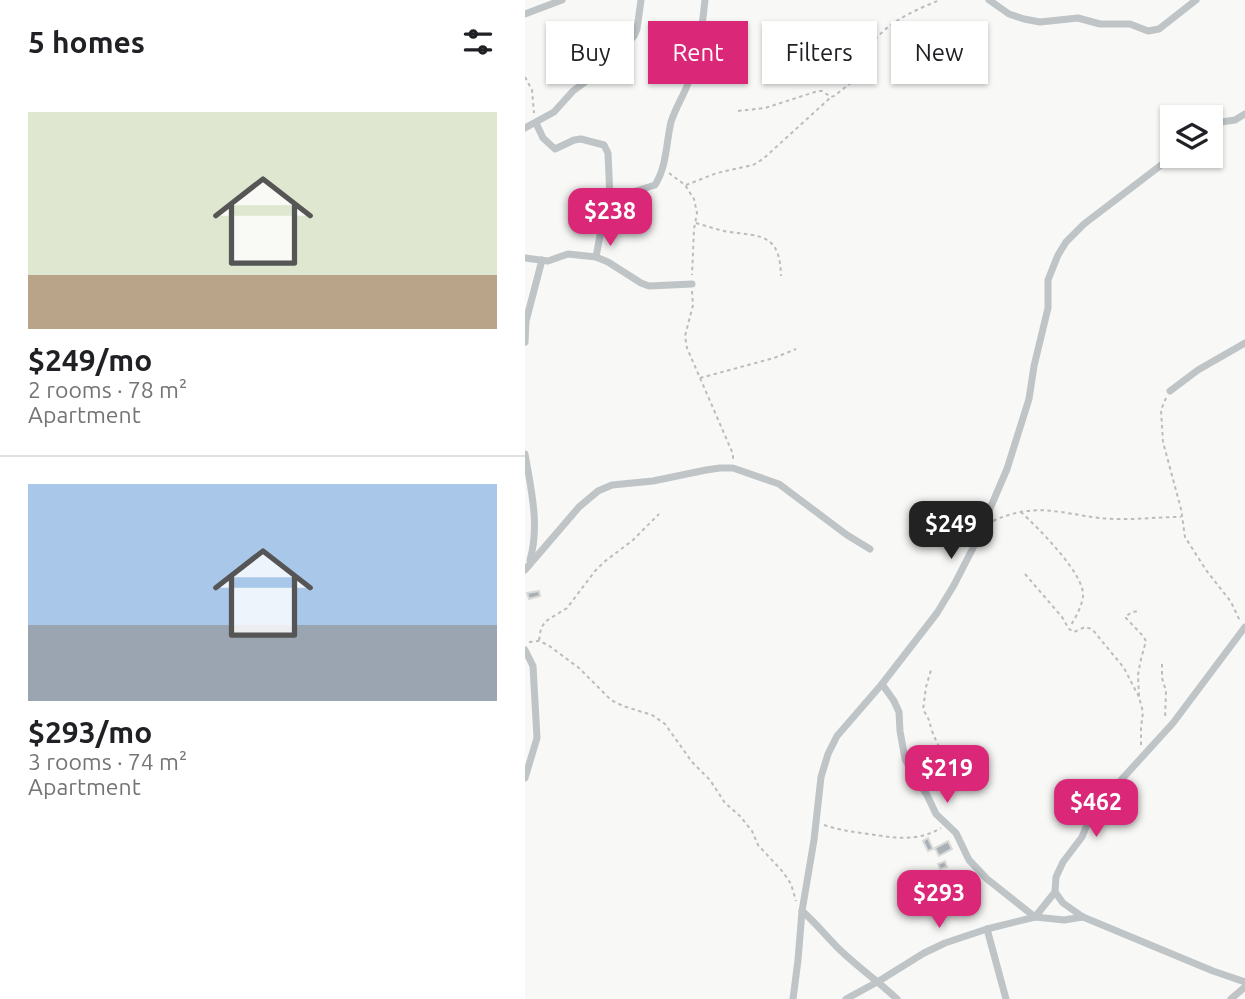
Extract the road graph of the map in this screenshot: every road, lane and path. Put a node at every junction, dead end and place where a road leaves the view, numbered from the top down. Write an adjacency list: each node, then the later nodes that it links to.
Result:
1 (562, 0): 7 (street)
2 (641, 0): 13 (street)
3 (705, 0): 16 (street)
4 (940, 0): 9 (path)
5 (989, 0): 6 (street)
6 (1196, 0)
7 (525, 14)
8 (525, 77): 13 (path)
9 (831, 97): 10 (path); 17 (path)
10 (738, 111)
11 (1245, 114): 12 (street)
12 (1223, 122)
13 (536, 123): 14 (street); 18 (street)
14 (525, 128)
15 (1160, 167): 35 (street)
16 (663, 169): 17 (path); 18 (street)
17 (685, 185): 19 (path)
18 (610, 199): 20 (street)
19 (695, 223): 23 (path); 24 (path)
20 (596, 257): 22 (street); 24 (street)
21 (525, 258): 22 (street)
22 (542, 261): 25 (street)
23 (781, 276)
24 (692, 284): 28 (path)
25 (525, 342)
26 (1245, 343): 29 (street)
27 (796, 349): 28 (path)
28 (699, 378): 31 (path)
29 (1171, 391): 34 (path)
30 (525, 454): 37 (street)
31 (733, 468): 36 (street); 37 (street)
32 (1020, 511): 34 (path); 35 (path); 41 (path)
33 (659, 514): 42 (path)
34 (1182, 517): 40 (path)
35 (983, 525): 47 (street)
36 (870, 549)
37 (527, 567)
38 (1025, 574): 41 (path)
39 (1140, 611): 48 (path)
40 (1244, 628): 49 (street)
41 (1069, 629): 48 (path)
42 (538, 641): 43 (path); 57 (path)
43 (525, 643)
44 (525, 650): 51 (street)
45 (1162, 664): 49 (path)
46 (930, 670): 53 (path)
47 (882, 684): 53 (street); 54 (street)
48 (1139, 697): 50 (path)
49 (1162, 734): 50 (street)
50 (1139, 760): 56 (street)
51 (526, 768): 52 (street)
52 (525, 778)
53 (923, 788): 55 (street)
54 (816, 823): 55 (path); 57 (street)
55 (947, 824): 58 (street)
56 (1055, 892): 58 (street); 59 (street)
57 (802, 911): 61 (street); 63 (street)
58 (1035, 917): 59 (street); 60 (street)
59 (1083, 917): 62 (street)
60 (987, 929): 61 (street); 66 (street)
61 (879, 981): 64 (street); 65 (street)
62 (1245, 985): 67 (street)
63 (793, 999)
64 (846, 999)
65 (897, 999)
66 (1006, 999)
67 (1231, 999)

